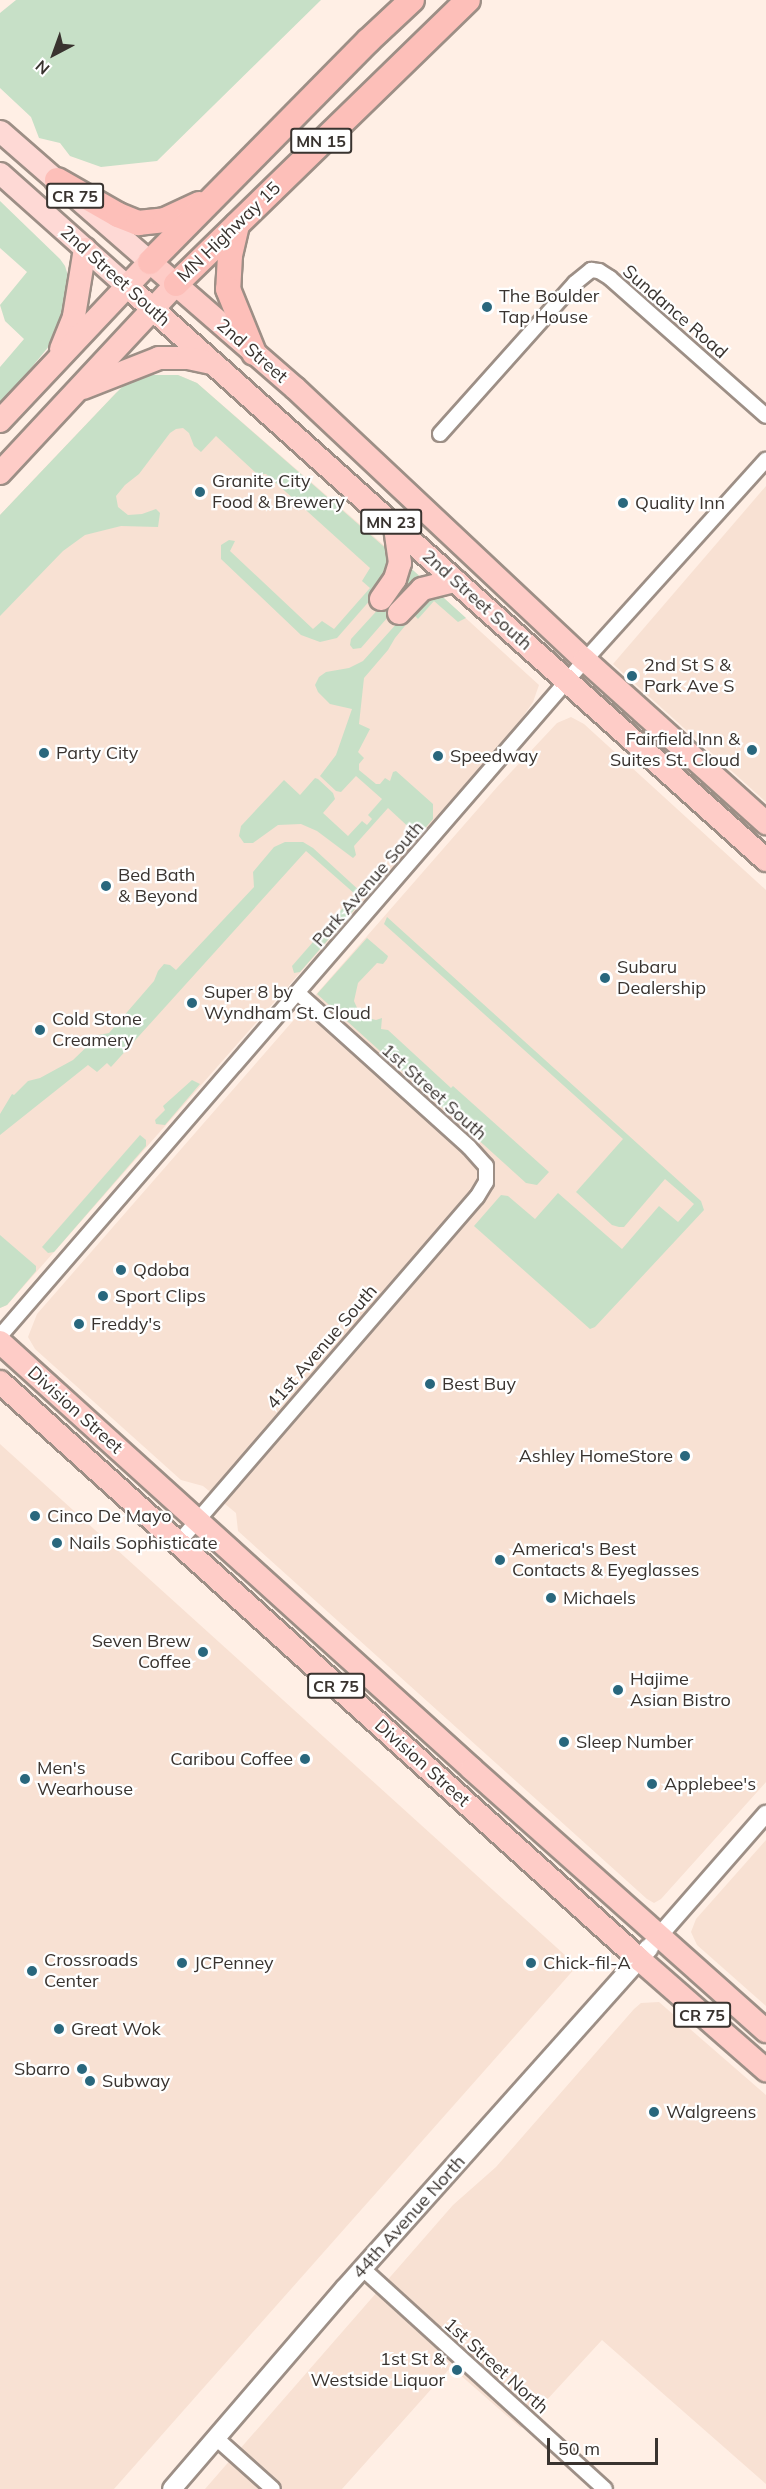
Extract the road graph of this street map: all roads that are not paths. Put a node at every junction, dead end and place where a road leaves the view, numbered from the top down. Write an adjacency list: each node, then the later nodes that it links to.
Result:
1 (412, 0): 6 (highway, MN Highway 15 / MN 15)
2 (468, 0): 7 (highway, MN Highway 15 / MN 15)
3 (2, 134): 5 (main road, 2nd Street South / CR 75)
4 (0, 173): 8 (main road, 2nd Street South / CR 75)
5 (57, 180): 6 (highway); 9 (main road, 2nd Street South / CR 75)
6 (215, 196): 9 (highway, MN Highway 15 / MN 15)
7 (237, 225): 10 (highway, MN Highway 15 / MN 15); 13 (highway)
8 (85, 249): 11 (main road, 2nd Street South / CR 75); 14 (highway)
9 (150, 262): 10 (highway, 2nd Street / MN 23); 11 (highway, MN Highway 15 / MN 15)
10 (176, 284): 12 (highway, MN Highway 15 / MN 15); 13 (highway, 2nd Street / MN 23)
11 (127, 286): 12 (highway, 2nd Street South / CR 75); 14 (highway, MN Highway 15 / MN 15)
12 (152, 309): 15 (highway, 2nd Street South / CR 75); 16 (highway, MN Highway 15 / MN 15)
13 (254, 353): 20 (highway, 2nd Street / MN 23)
14 (56, 361): 18 (highway, MN Highway 15 / MN 15)
15 (214, 363): 16 (highway); 23 (highway, 2nd Street South / MN 23)
16 (76, 391): 22 (highway, MN Highway 15 / MN 15)
17 (766, 416): 19 (street, Sundance Road)
18 (0, 421)
19 (440, 434)
20 (352, 442): 25 (highway, 2nd Street South / MN 23)
21 (766, 460): 25 (street, Park Avenue South)
22 (0, 473)
23 (395, 526): 24 (highway, 2nd Street South / MN 23); 24 (highway)
24 (455, 581): 26 (highway, 2nd Street South / MN 23)
25 (585, 660): 26 (street, Park Avenue South); 27 (highway, 2nd Street South / MN 23)
26 (567, 681): 28 (highway, 2nd Street South / MN 23); 29 (street, Park Avenue South)
27 (766, 823)
28 (766, 860)
29 (298, 993): 30 (street, 1st Street South); 31 (street, Park Avenue South)
30 (488, 1173): 34 (street, 41st Avenue South)
31 (0, 1336)
32 (0, 1342): 34 (highway, Division Street / CR 75)
33 (0, 1382): 35 (highway, Division Street / CR 75)
34 (197, 1521): 35 (street, 41st Avenue South); 37 (highway, Division Street / CR 75)
35 (178, 1543): 37 (highway, Division Street / CR 75)
36 (766, 1814): 37 (street)
37 (649, 1948): 38 (highway, Division Street / CR 75); 39 (highway, Division Street / CR 75); 40 (main road, 44th Avenue North)
38 (766, 2031)
39 (766, 2070)
40 (363, 2269): 41 (main road, 44th Avenue North); 44 (street, 1st Street North)
41 (216, 2438): 42 (main road, 44th Avenue North); 43 (street)
42 (172, 2489)
43 (273, 2489)
44 (605, 2489)

